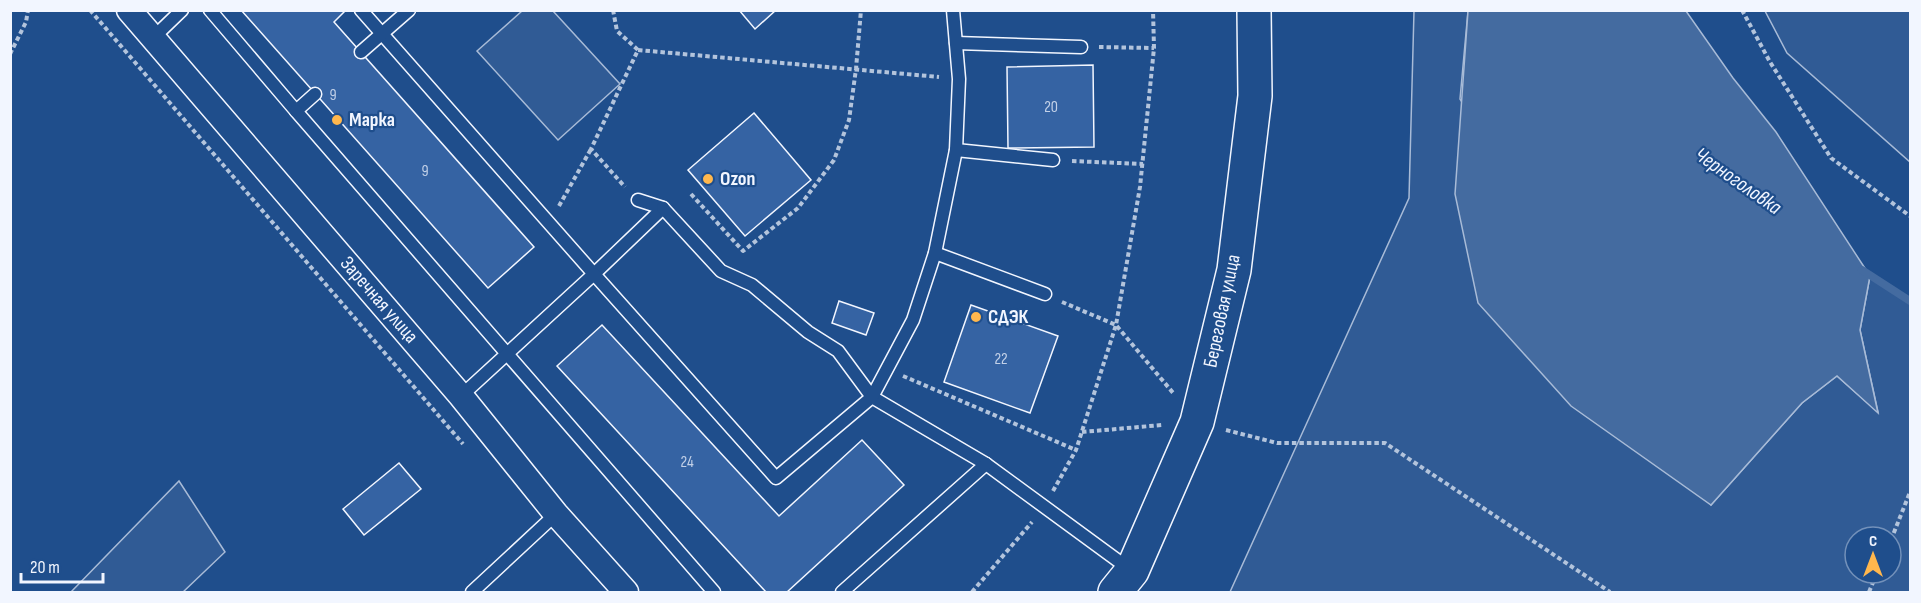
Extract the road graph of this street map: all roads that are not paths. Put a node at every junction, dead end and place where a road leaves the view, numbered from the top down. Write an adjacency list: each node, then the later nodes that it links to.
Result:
1 (129, 10): 9 (street, Заречная улица)
2 (182, 10): 9 (lane)
3 (210, 10): 14 (lane)
4 (361, 10): 8 (lane)
5 (409, 10): 8 (lane)
6 (953, 10): 10 (lane)
7 (1254, 10): 27 (street, Береговая улица)
8 (382, 34): 12 (lane); 20 (lane)
9 (153, 38): 23 (street, Заречная улица)
10 (956, 43): 11 (lane); 15 (lane)
11 (1081, 47)
12 (361, 52)
13 (315, 94): 14 (lane)
14 (296, 111): 22 (lane)
15 (956, 150): 16 (lane); 19 (lane)
16 (1053, 160)
17 (638, 200): 18 (lane)
18 (663, 208): 20 (lane); 24 (lane)
19 (935, 253): 21 (lane); 24 (lane)
20 (594, 274): 22 (lane); 24 (lane)
21 (1045, 294)
22 (507, 353): 23 (lane); 30 (lane)
23 (461, 396): 26 (street, Заречная улица)
24 (872, 397): 25 (lane)
25 (986, 464): 27 (lane); 31 (lane)
26 (556, 514): 28 (lane); 29 (street, Заречная улица)
27 (1123, 582)
28 (472, 592)
29 (626, 592)
30 (714, 592)
31 (842, 592)

